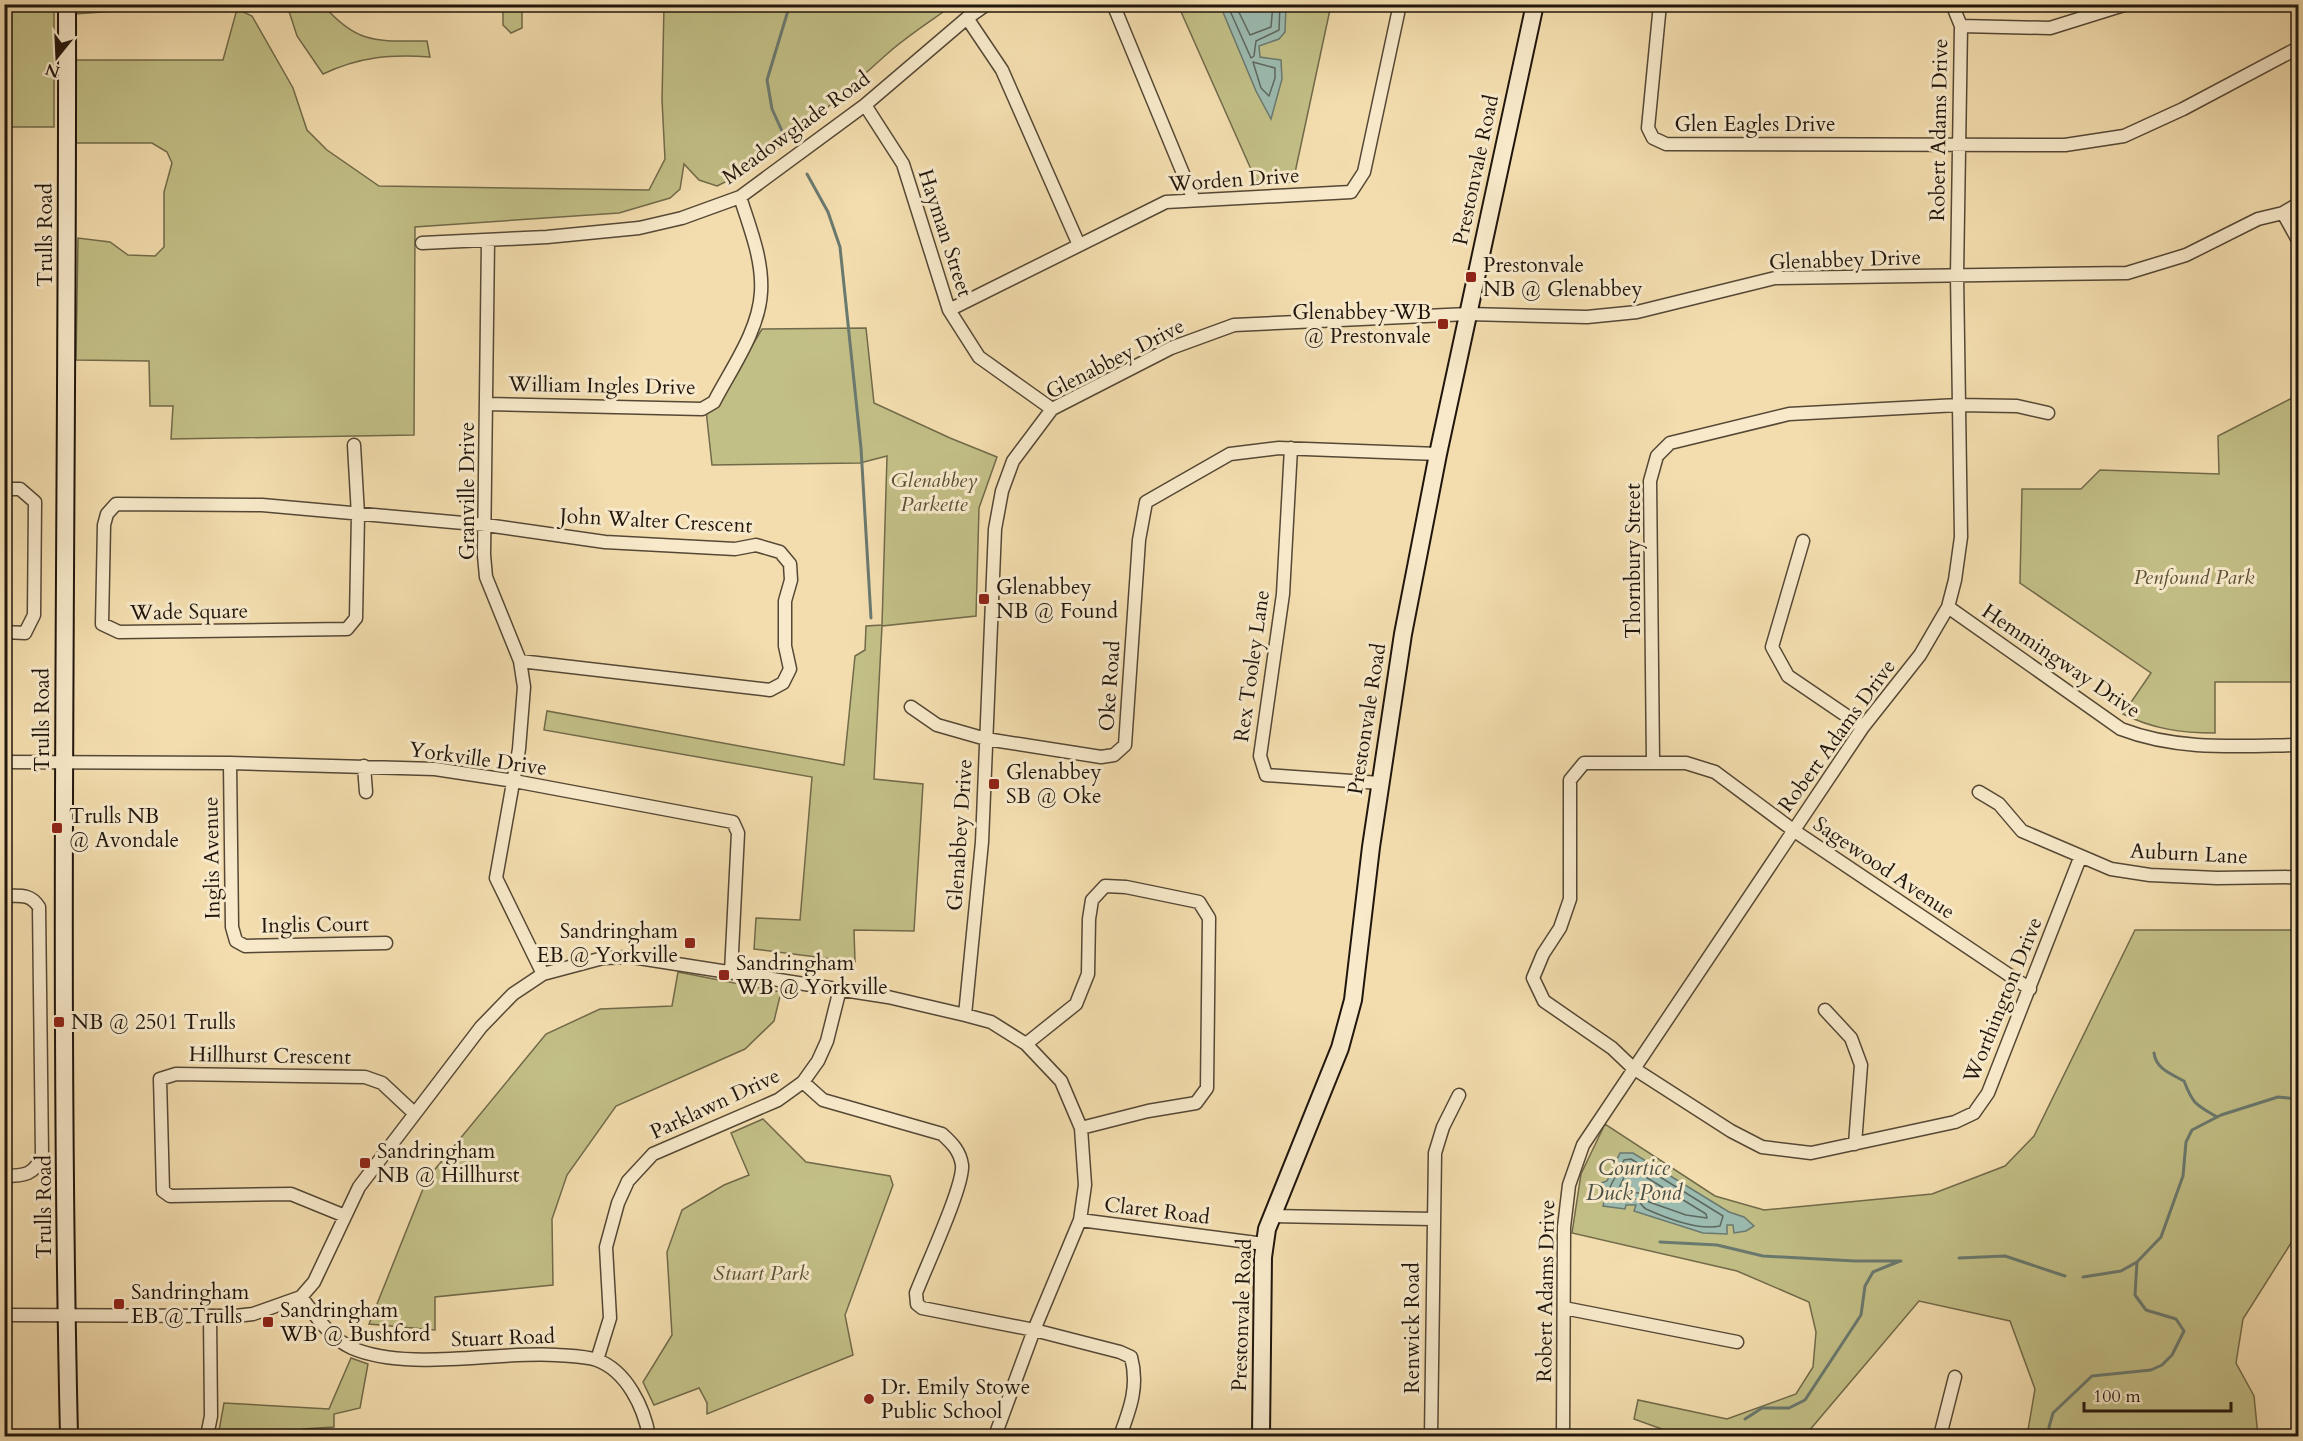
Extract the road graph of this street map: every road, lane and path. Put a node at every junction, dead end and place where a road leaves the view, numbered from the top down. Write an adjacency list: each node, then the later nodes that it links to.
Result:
1 (67, 4): 46 (street, Trulls Road)
2 (987, 4): 10 (street, Meadowglade Road)
3 (1113, 4): 16 (street)
4 (1400, 4): 16 (street, Worden Drive)
5 (1535, 4): 25 (street, Prestonvale Road)
6 (1660, 4): 14 (street, Glen Eagles Drive)
7 (1952, 4): 11 (street, Robert Adams Drive)
8 (2127, 4): 9 (street)
9 (2113, 7): 11 (street)
10 (967, 18): 13 (street, Meadowglade Road); 22 (street)
11 (1961, 26): 14 (street, Robert Adams Drive)
12 (2298, 48): 14 (street, Glen Eagles Drive)
13 (865, 105): 15 (street, Meadowglade Road); 24 (street, Hayman Street)
14 (1958, 143): 23 (street, Robert Adams Drive)
15 (740, 197): 19 (street, Meadowglade Road); 26 (street, William Ingles Drive)
16 (1194, 200): 22 (street, Worden Drive)
17 (2298, 204): 18 (street, Glenabbey Drive)
18 (2283, 213): 20 (street); 23 (street, Glenabbey Drive)
19 (488, 240): 21 (street, Meadowglade Road); 26 (street, Granville Drive)
20 (2298, 240)
21 (423, 243)
22 (1078, 245): 24 (street, Worden Drive)
23 (1957, 275): 25 (street, Glenabbey Drive); 27 (street, Robert Adams Drive)
24 (948, 310): 28 (street, Hayman Street)
25 (1468, 314): 28 (street, Glenabbey Drive); 32 (street, Prestonvale Road)
26 (487, 404): 35 (street, Granville Drive)
27 (1958, 405): 29 (street, Thornbury Street); 37 (street, Robert Adams Drive); 44 (street, Thornbury Street)
28 (1052, 409): 42 (street, Glenabbey Drive)
29 (2048, 413)
30 (354, 445): 34 (street)
31 (1291, 448): 32 (street, Oke Road); 42 (street, Oke Road); 50 (street, Rex Tooley Lane)
32 (1437, 454): 50 (street, Prestonvale Road)
33 (4, 489): 38 (street)
34 (358, 515): 34 (street, Wade Square); 35 (street, Wade Square)
35 (486, 525): 39 (street, Granville Drive); 39 (street, John Walter Crescent)
36 (1803, 541): 41 (street)
37 (1948, 607): 41 (street, Robert Adams Drive); 43 (street, Hemmingway Drive)
38 (4, 632)
39 (520, 661): 49 (street, Granville Drive)
40 (910, 706): 42 (street)
41 (1863, 727): 53 (street, Robert Adams Drive)
42 (986, 739): 64 (street, Glenabbey Drive)
43 (2298, 745)
44 (1653, 761): 53 (street, Sagewood Avenue); 66 (street, Sagewood Avenue)
45 (4, 762): 46 (street, Yorkville Drive)
46 (64, 762): 47 (street, Yorkville Drive); 81 (street, Trulls Road)
47 (231, 764): 48 (street, Yorkville Drive); 58 (street, Inglis Avenue)
48 (364, 766): 49 (street, Yorkville Drive); 51 (street)
49 (514, 781): 59 (street, Yorkville Drive); 60 (street, Granville Drive)
50 (1380, 783): 74 (street, Prestonvale Road)
51 (366, 792)
52 (1979, 792): 54 (street, Auburn Lane)
53 (1793, 830): 62 (street, Sagewood Avenue); 66 (street, Robert Adams Drive)
54 (2080, 858): 55 (street, Auburn Lane); 62 (street, Worthington Drive)
55 (2298, 877)
56 (4, 896): 72 (street)
57 (386, 943): 58 (street, Inglis Court)
58 (245, 946)
59 (731, 972): 60 (street); 61 (street)
60 (543, 974): 69 (street)
61 (840, 989): 64 (street); 67 (street, Parklawn Drive)
62 (2030, 989): 71 (street, Worthington Drive)
63 (1826, 1010): 71 (street)
64 (964, 1015): 65 (street)
65 (1026, 1044): 70 (street); 70 (street)
66 (1633, 1068): 71 (street, Worthington Drive); 79 (street, Robert Adams Drive)
67 (802, 1082): 83 (street); 85 (street, Parklawn Drive)
68 (1459, 1095): 75 (street, Renwick Road)
69 (414, 1113): 73 (street); 73 (street, Hillhurst Crescent)
70 (1082, 1128): 76 (street)
71 (1855, 1144)
72 (4, 1176)
73 (345, 1216): 78 (street)
74 (1271, 1216): 75 (street); 77 (street, Prestonvale Road)
75 (1433, 1219): 93 (street, Renwick Road)
76 (1080, 1220): 77 (street, Claret Road); 83 (street)
77 (1264, 1245): 92 (street, Prestonvale Road)
78 (301, 1297): 82 (street); 85 (street, Stuart Road)
79 (1564, 1308): 84 (street); 94 (street, Robert Adams Drive)
80 (4, 1315): 81 (street)
81 (66, 1315): 82 (street); 87 (street, Trulls Road)
82 (210, 1316): 88 (street)
83 (1034, 1330): 90 (street); 91 (street)
84 (1737, 1342)
85 (597, 1360): 89 (street)
86 (1955, 1377): 95 (street)
87 (69, 1437)
88 (207, 1437)
89 (649, 1437)
90 (995, 1437)
91 (1120, 1437)
92 (1261, 1437)
93 (1431, 1437)
94 (1563, 1437)
95 (1940, 1437)

